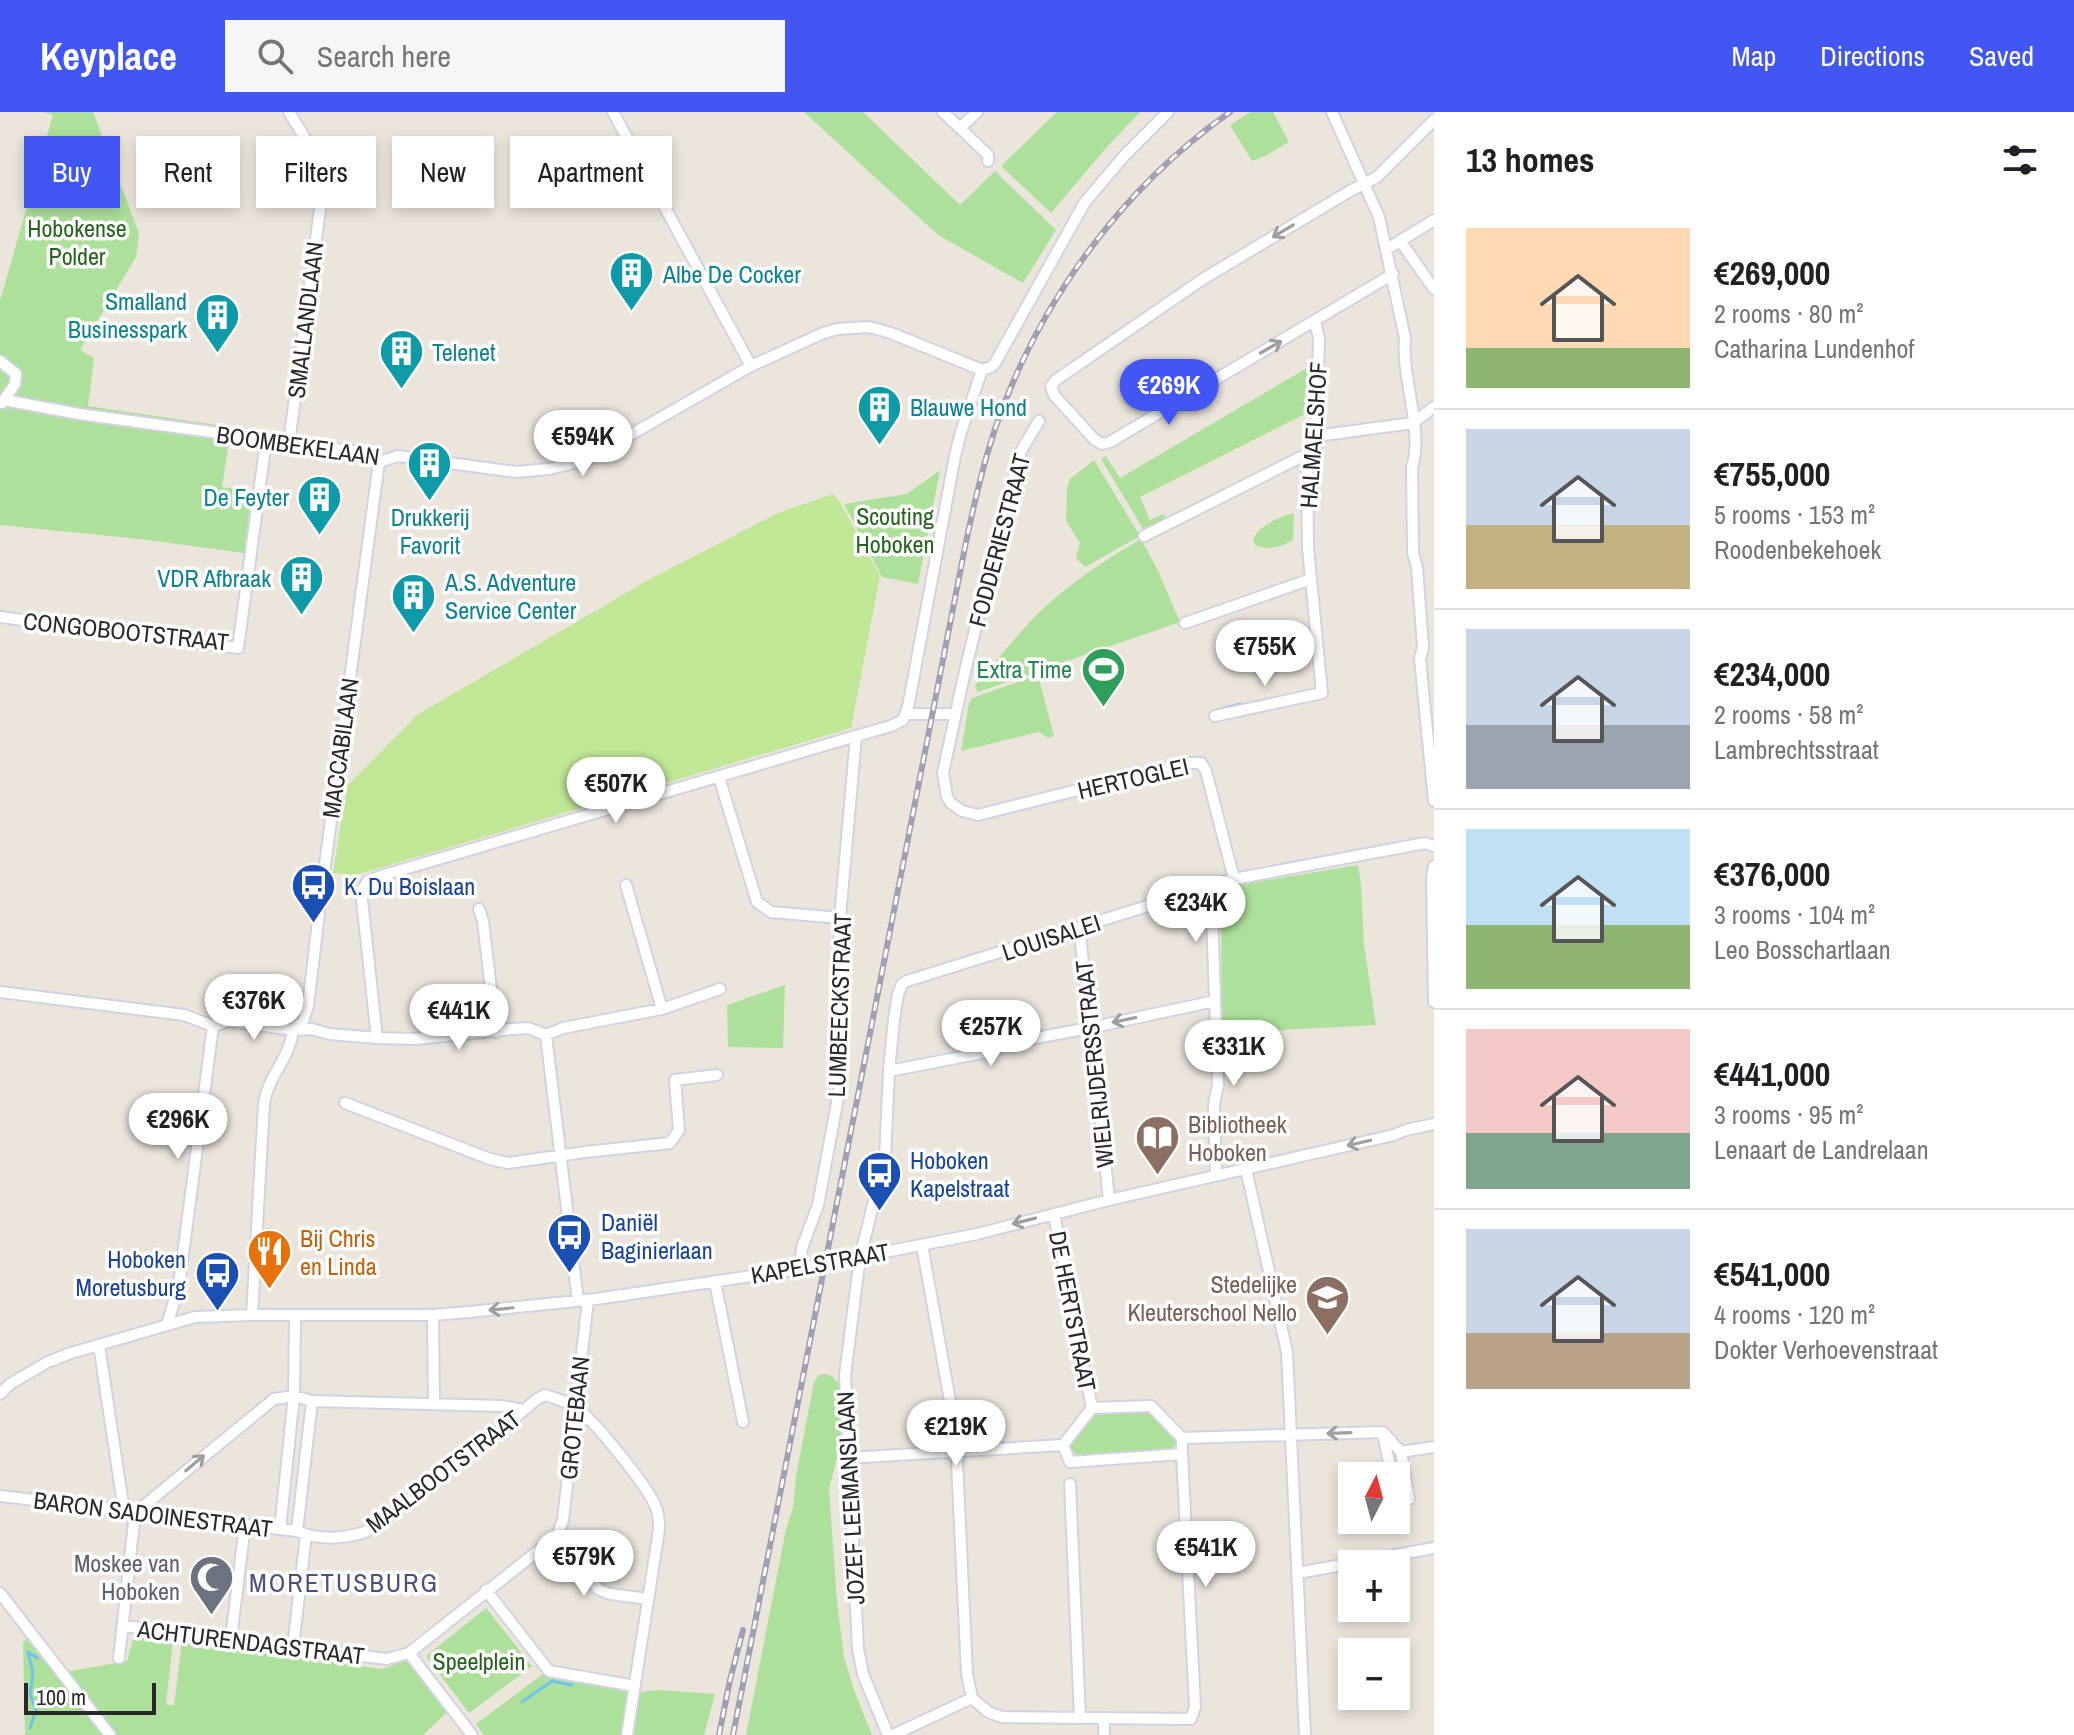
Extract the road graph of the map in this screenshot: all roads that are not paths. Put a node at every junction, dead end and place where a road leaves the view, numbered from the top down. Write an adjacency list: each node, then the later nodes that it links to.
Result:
1 (289, 112): 26 (street, SMALLANDLAAN)
2 (613, 112): 18 (street)
3 (943, 112): 8 (street)
4 (977, 112): 8 (street)
5 (1168, 112): 19 (street)
6 (1332, 112): 10 (street)
7 (1434, 120): 10 (street)
8 (960, 128): 9 (street)
9 (988, 161)
10 (1366, 184): 13 (street); 16 (street, one-way to 16)
11 (1434, 220): 12 (street)
12 (1401, 242): 13 (street); 15 (street)
13 (1387, 249): 14 (street)
14 (1393, 274): 16 (street); 23 (street)
15 (1434, 289)
16 (1315, 321): 24 (street, HALMAELSHOF)
17 (0, 361): 20 (street)
18 (751, 366): 19 (street, BOOMBEKELAAN); 28 (street, BOOMBEKELAAN)
19 (982, 370): 33 (street)
20 (2, 402): 25 (street, BOOMBEKELAAN)
21 (1434, 407): 23 (street)
22 (1039, 421): 34 (street, FODDERIESTRAAT)
23 (1413, 423): 24 (street); 38 (street)
24 (1316, 436): 27 (street, HALMAELSHOF)
25 (266, 441): 26 (street, BOOMBEKELAAN); 31 (street, CONGOBOOTSTRAAT)
26 (289, 443): 28 (street, BOOMBEKELAAN)
27 (1307, 454): 29 (street); 30 (street, HALMAELSHOF)
28 (379, 462): 56 (street, MACCABILAAN)
29 (1144, 536)
30 (1311, 579): 32 (street); 35 (street, HALMAELSHOF)
31 (0, 617)
32 (1185, 623)
33 (906, 714): 34 (street); 36 (street)
34 (955, 714): 39 (street, FODDERIESTRAAT)
35 (1215, 716)
36 (856, 736): 37 (street); 46 (street, LUMBEECKSTRAAT)
37 (719, 777): 46 (street); 59 (street)
38 (1434, 801)
39 (951, 803): 42 (street, HERTOGLEI)
40 (1434, 846): 42 (street, LOUISALEI)
41 (1434, 866): 51 (street)
42 (1234, 879): 44 (street, LOUISALEI)
43 (626, 885): 53 (street)
44 (1211, 886): 47 (street, LOUISALEI); 52 (street)
45 (479, 909): 57 (street)
46 (840, 918): 71 (street, LUMBEECKSTRAAT)
47 (1079, 928): 48 (street, LOUISALEI); 55 (street, WIELRIJDERSSTRAAT)
48 (902, 984): 60 (street, JOZEF LEEMANSLAAN)
49 (720, 989): 53 (street)
50 (0, 992): 54 (street)
51 (1434, 999)
52 (1215, 1001): 55 (street, one-way to 55); 66 (street)
53 (662, 1009): 58 (street)
54 (213, 1026): 56 (street); 74 (street)
55 (1089, 1028): 60 (street); 67 (street, WIELRIJDERSSTRAAT)
56 (293, 1030): 59 (street); 75 (street, MACCABILAAN)
57 (496, 1032): 58 (street); 59 (street)
58 (546, 1035): 64 (street)
59 (377, 1038)
60 (889, 1071): 70 (street, JOZEF LEEMANSLAAN)
61 (717, 1075): 64 (street)
62 (345, 1103): 64 (street)
63 (1434, 1124): 65 (street, KAPELSTRAAT, one-way to 65)
64 (561, 1156): 73 (street)
65 (1246, 1169): 66 (street, KAPELSTRAAT); 90 (street)
66 (1216, 1175): 67 (street, KAPELSTRAAT)
67 (1109, 1200): 68 (street, KAPELSTRAAT)
68 (1054, 1214): 69 (street, KAPELSTRAAT, one-way to 69); 86 (street, DE HERTSTRAAT)
69 (922, 1245): 70 (street, KAPELSTRAAT); 94 (street)
70 (860, 1257): 71 (street, KAPELSTRAAT); 97 (street, JOZEF LEEMANSLAAN)
71 (799, 1269): 72 (street, KAPELSTRAAT)
72 (715, 1282): 73 (street, KAPELSTRAAT); 88 (street)
73 (583, 1300): 77 (street, KAPELSTRAAT, one-way to 77); 85 (street, GROTEBAAN)
74 (174, 1304): 78 (street); 79 (street)
75 (252, 1315): 76 (street, KAPELSTRAAT); 78 (street, KAPELSTRAAT)
76 (295, 1315): 77 (street, KAPELSTRAAT); 82 (street)
77 (433, 1315): 84 (street)
78 (195, 1317): 79 (street, KAPELSTRAAT)
79 (167, 1325): 80 (street, KAPELSTRAAT)
80 (99, 1345): 81 (street, KAPELSTRAAT); 102 (street)
81 (0, 1394)
82 (294, 1396): 83 (street); 102 (street, one-way to 82); 104 (street)
83 (312, 1401): 84 (street); 105 (street)
84 (434, 1404): 87 (street)
85 (575, 1407): 87 (street, MAALBOOTSTRAAT); 106 (street, GROTEBAAN); 111 (street)
86 (1092, 1408): 91 (street); 92 (street)
87 (523, 1410): 105 (street, MAALBOOTSTRAAT)
88 (743, 1422)
89 (1383, 1432): 90 (street, one-way to 90); 95 (street); 98 (street)
90 (1290, 1434): 91 (street); 108 (street)
91 (1182, 1438): 96 (street)
92 (1063, 1445): 94 (street); 96 (street)
93 (1434, 1447): 95 (street)
94 (959, 1451): 97 (street); 118 (street)
95 (1401, 1452): 99 (street)
96 (1182, 1454): 120 (street)
97 (847, 1458): 124 (street, JOZEF LEEMANSLAAN)
98 (1389, 1462)
99 (1403, 1462)
100 (1070, 1484): 119 (street)
101 (0, 1496): 102 (street, BARON SADOINESTRAAT)
102 (130, 1512): 103 (street, BARON SADOINESTRAAT); 112 (street)
103 (245, 1525): 104 (street, BARON SADOINESTRAAT); 113 (street)
104 (280, 1529): 105 (street, BARON SADOINESTRAAT)
105 (301, 1533): 114 (street)
106 (557, 1536): 109 (street); 111 (street)
107 (1434, 1548): 108 (street)
108 (1298, 1573): 126 (street)
109 (486, 1590): 115 (street); 117 (street)
110 (0, 1593): 122 (street)
111 (648, 1599): 117 (street)
112 (123, 1626): 113 (street, ACHTURENDAGSTRAAT); 116 (street, ACHTURENDAGSTRAAT)
113 (231, 1639): 114 (street, ACHTURENDAGSTRAAT)
114 (293, 1647): 115 (street, ACHTURENDAGSTRAAT)
115 (409, 1653): 121 (street)
116 (119, 1658)
117 (635, 1686): 123 (street)
118 (972, 1698): 119 (street); 124 (street)
119 (1080, 1718): 120 (street)
120 (1104, 1719): 125 (street)
121 (471, 1734)
122 (110, 1735)
123 (627, 1735)
124 (890, 1735)
125 (1104, 1735)
126 (1305, 1735)

